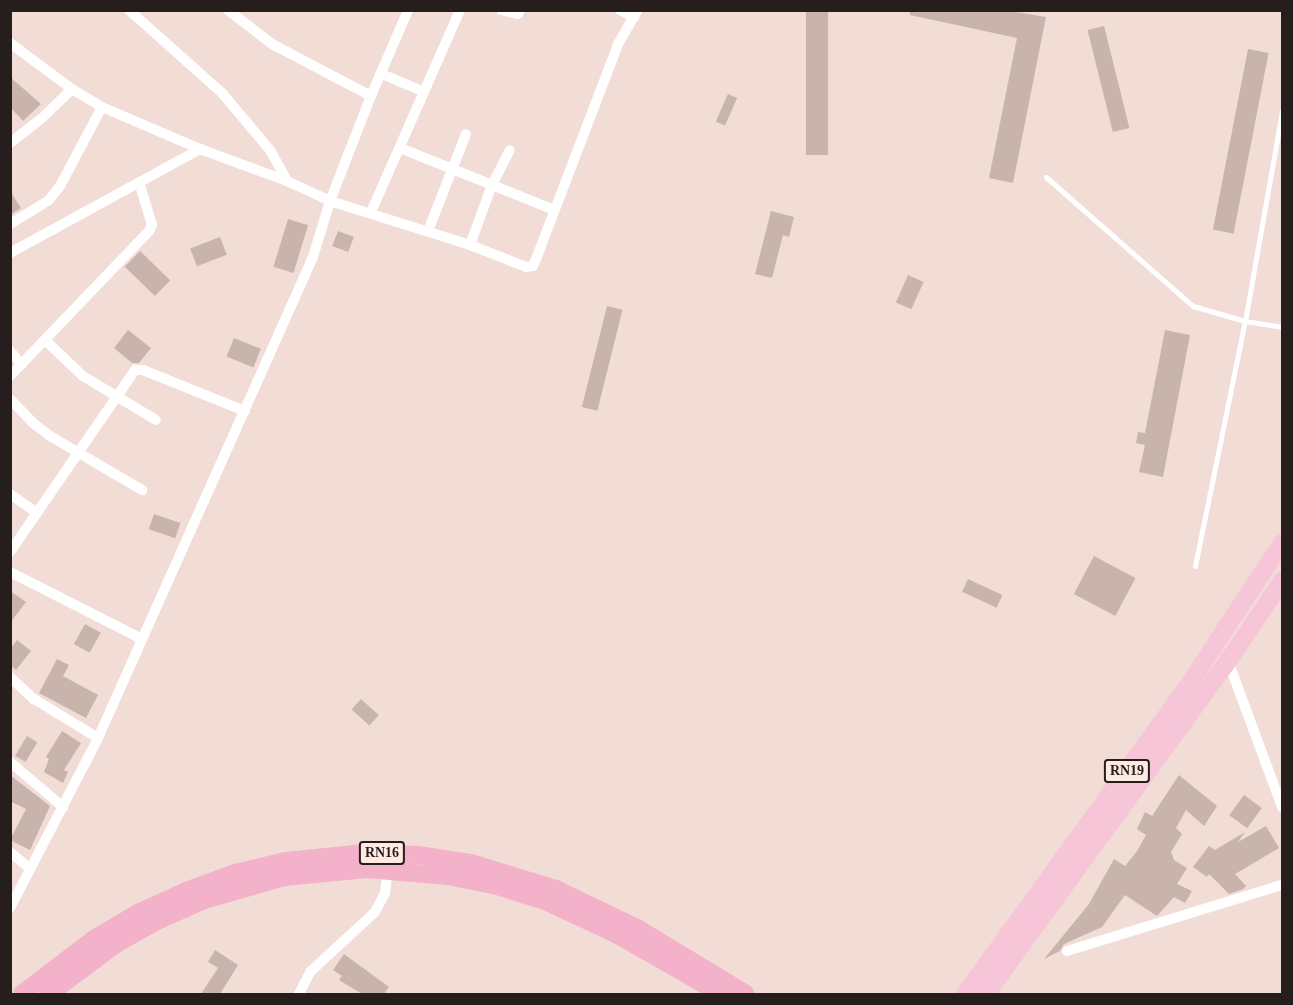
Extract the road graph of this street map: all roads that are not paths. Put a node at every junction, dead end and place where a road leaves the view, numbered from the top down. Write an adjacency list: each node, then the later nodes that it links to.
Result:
1 (129, 10): 23 (street)
2 (228, 10): 13 (street)
3 (408, 10): 10 (street)
4 (460, 10): 12 (street)
5 (501, 10): 6 (street)
6 (520, 10)
7 (620, 10): 8 (street)
8 (636, 14): 27 (street)
9 (10, 43): 11 (street)
10 (382, 74): 12 (street); 13 (street)
11 (72, 89): 14 (street); 17 (street)
12 (423, 91): 18 (street)
13 (370, 96): 26 (street)
14 (102, 107): 19 (street); 29 (street)
15 (1282, 111): 33 (lane)
16 (466, 134): 21 (street)
17 (10, 143)
18 (400, 148): 21 (street); 28 (street)
19 (200, 149): 23 (street); 24 (street)
20 (510, 150): 25 (street)
21 (452, 169): 25 (street); 30 (street)
22 (1046, 177): 33 (lane)
23 (287, 181): 26 (street)
24 (139, 182): 32 (street); 35 (street)
25 (492, 185): 27 (street); 31 (street)
26 (330, 201): 28 (street); 41 (street)
27 (554, 210): 31 (street)
28 (371, 212): 30 (street)
29 (10, 224)
30 (428, 231): 31 (street)
31 (470, 245)
32 (10, 253)
33 (1245, 321): 34 (lane); 49 (lane)
34 (1282, 327)
35 (45, 340): 37 (street); 39 (street)
36 (10, 351): 37 (street)
37 (22, 365): 38 (street)
38 (10, 376)
39 (115, 397): 41 (street); 42 (street); 43 (street)
40 (10, 399): 43 (street)
41 (245, 411): 52 (street)
42 (156, 420)
43 (78, 455): 44 (street); 46 (street)
44 (142, 490)
45 (10, 494): 46 (street)
46 (37, 513): 48 (street)
47 (1282, 543): 70 (main road, RN19)
48 (10, 552)
49 (1195, 566)
50 (10, 572): 52 (street)
51 (1282, 581): 53 (main road, RN19)
52 (142, 639): 55 (street)
53 (1228, 661): 58 (street); 71 (main road, RN19)
54 (10, 677): 55 (street)
55 (98, 738): 57 (street)
56 (10, 762): 57 (street)
57 (63, 807): 60 (street)
58 (1282, 807)
59 (10, 852): 60 (street)
60 (30, 869): 63 (street)
61 (388, 870): 66 (highway, RN16); 67 (street); 68 (highway, RN16)
62 (1282, 885): 64 (street)
63 (10, 908)
64 (1067, 951)
65 (22, 994): 69 (highway, RN16)
66 (49, 994)
67 (299, 994)
68 (721, 994)
69 (746, 994)
70 (965, 994)
71 (986, 994)

